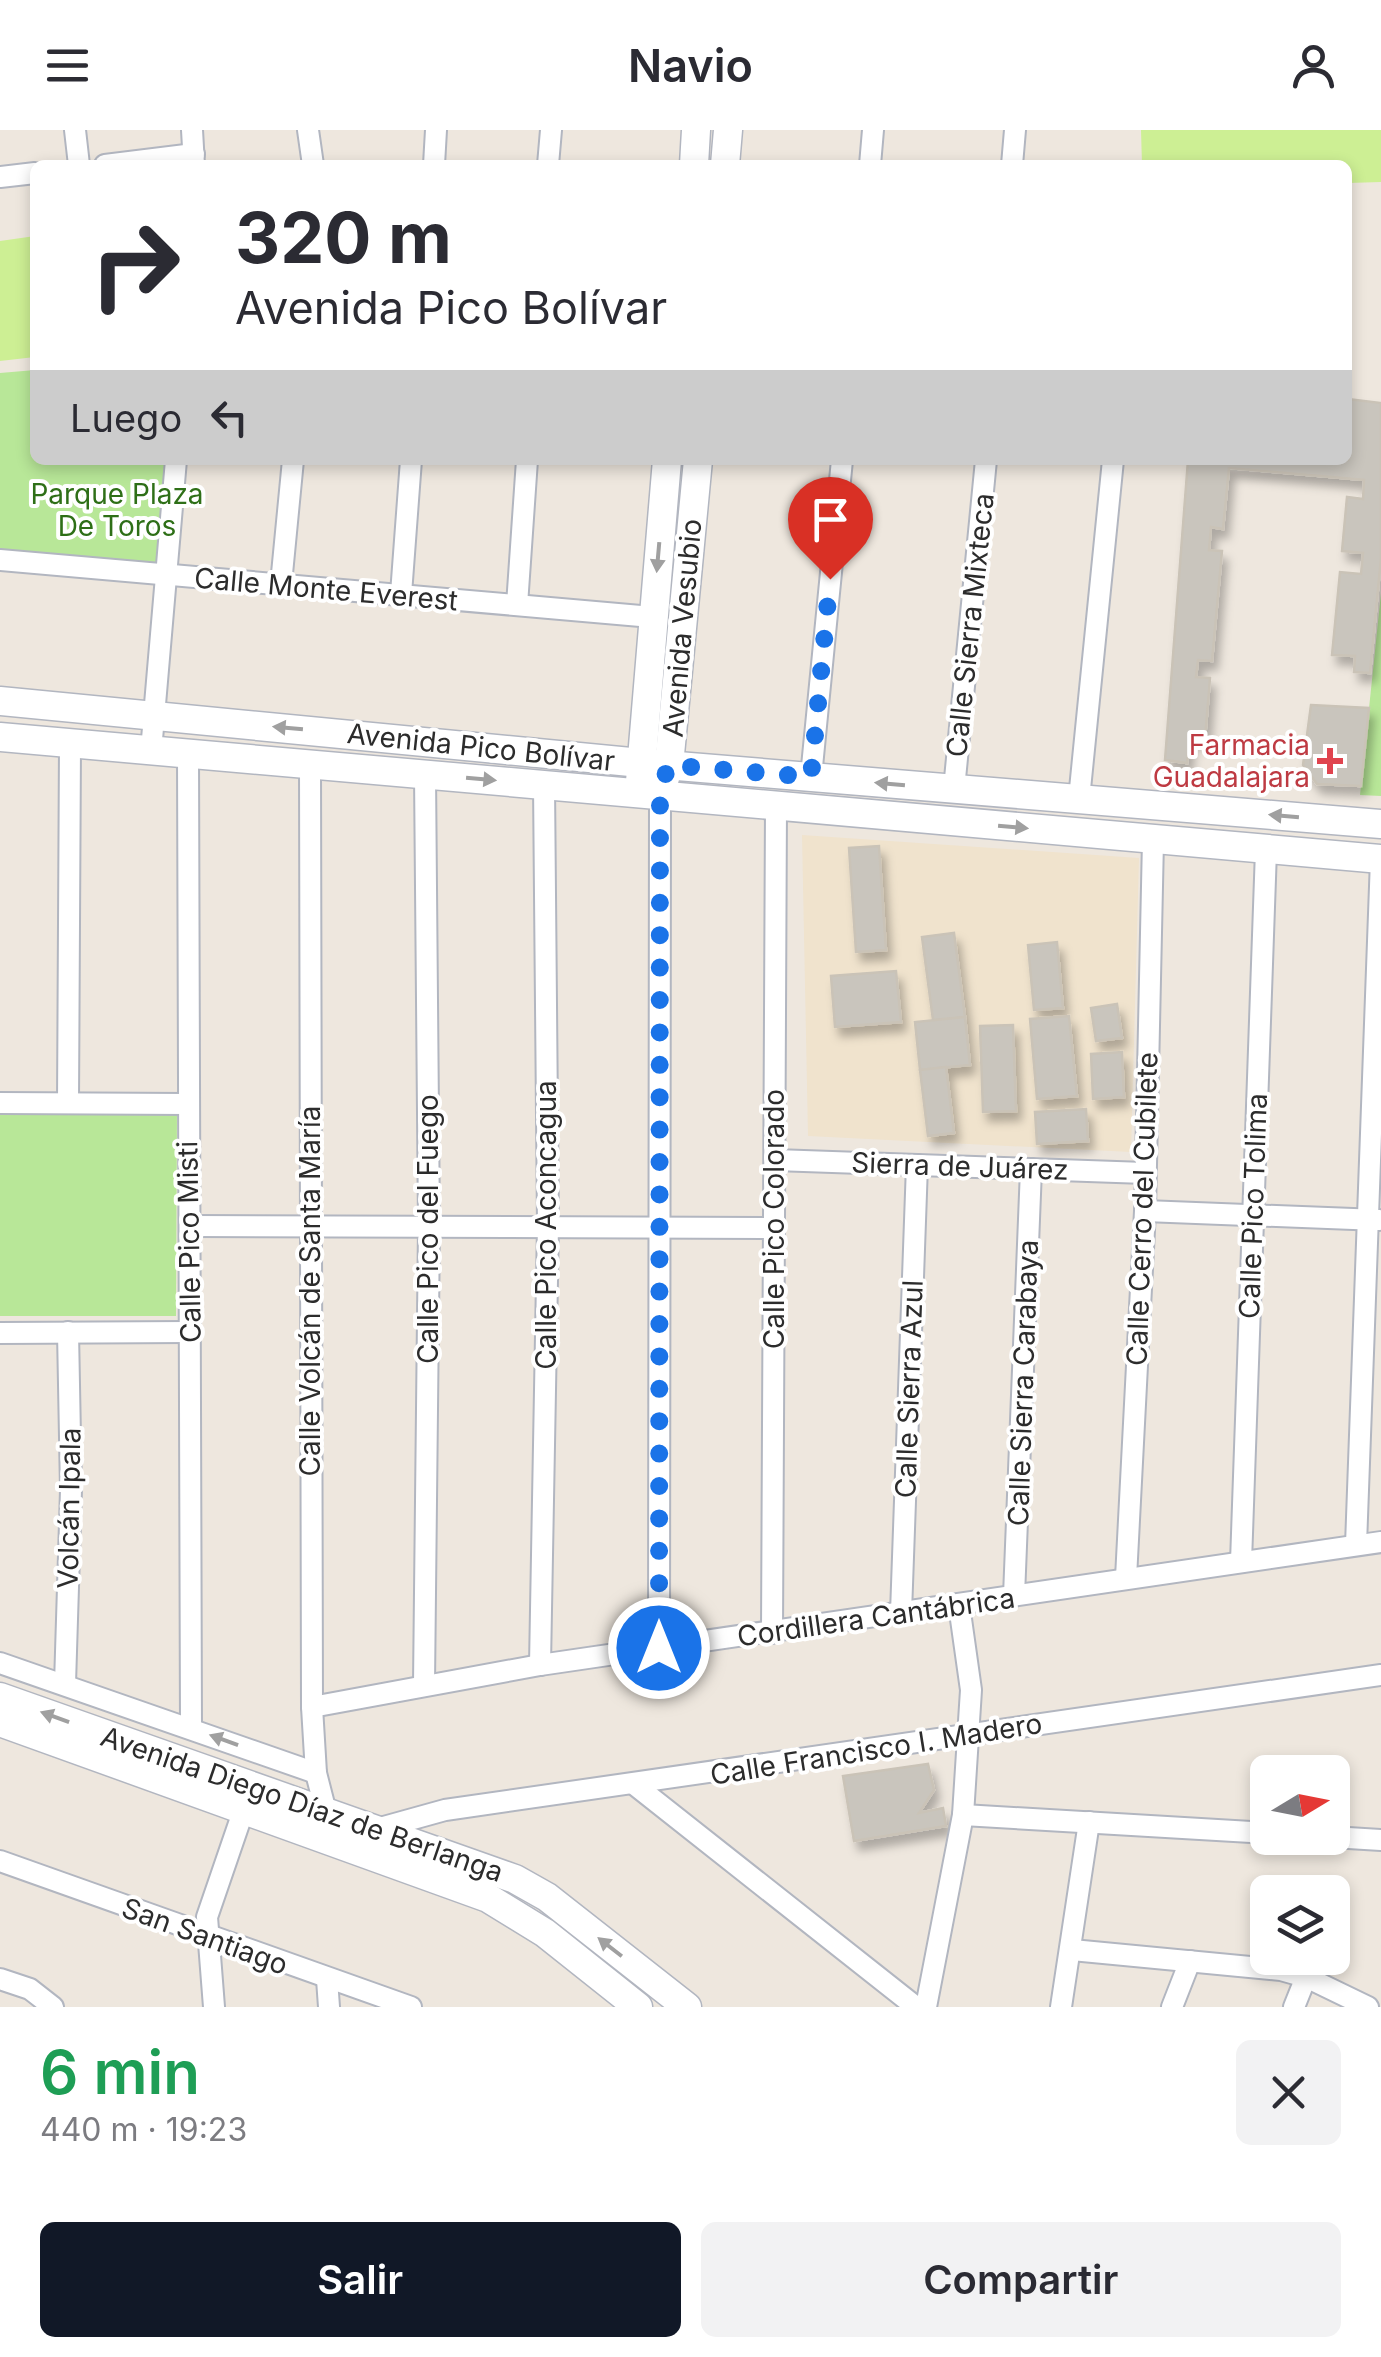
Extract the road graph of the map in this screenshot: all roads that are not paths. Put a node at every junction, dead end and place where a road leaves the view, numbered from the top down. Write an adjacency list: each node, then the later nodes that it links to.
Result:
1 (75, 130): 10 (street)
2 (192, 130): 11 (street)
3 (308, 130): 12 (street)
4 (436, 130): 13 (street)
5 (551, 130): 14 (street)
6 (696, 130): 15 (street)
7 (728, 130): 16 (street)
8 (873, 130): 17 (street)
9 (1015, 130): 18 (street)
10 (78, 160)
11 (194, 160)
12 (313, 160)
13 (434, 160)
14 (548, 160)
15 (694, 160)
16 (725, 160)
17 (870, 160)
18 (1012, 160)
19 (30, 173): 20 (street)
20 (0, 176)
21 (176, 465): 31 (street)
22 (293, 465): 32 (street)
23 (411, 465): 33 (street)
24 (527, 465): 34 (street)
25 (667, 465): 35 (street, Avenida Vesubio, one-way to 35)
26 (697, 465): 42 (street, Avenida Vesubio)
27 (842, 465): 45 (street)
28 (986, 465): 47 (street, Calle Sierra Mixteca)
29 (1113, 465): 49 (street)
30 (0, 560): 31 (street, Calle Monte Everest)
31 (167, 576): 32 (street, Calle Monte Everest); 37 (street)
32 (282, 584): 33 (street, Calle Monte Everest)
33 (401, 594): 34 (street, Calle Monte Everest)
34 (517, 605): 35 (street, Calle Monte Everest)
35 (652, 617): 42 (street, Avenida Vesubio)
36 (0, 701): 37 (street, Avenida Pico Bolívar)
37 (155, 716): 40 (street); 42 (street, Avenida Pico Bolívar, one-way to 37)
38 (0, 738): 39 (street, Avenida Pico Bolívar)
39 (70, 745): 40 (street, Avenida Pico Bolívar); 56 (street)
40 (151, 751): 41 (street, Avenida Pico Bolívar)
41 (188, 755): 43 (street, Avenida Pico Bolívar); 57 (street, Calle Pico Misti)
42 (655, 764): 45 (street, Avenida Pico Bolívar); 48 (street, Avenida Vesubio)
43 (310, 765): 44 (street, Avenida Pico Bolívar); 69 (street, Calle Volcán de Santa María)
44 (425, 774): 46 (street, Avenida Pico Bolívar, one-way to 46); 67 (street, Calle Pico del Fuego)
45 (811, 777): 47 (street, Avenida Pico Bolívar, one-way to 45)
46 (544, 784): 48 (street, Avenida Pico Bolívar); 65 (street, Calle Pico Aconcagua)
47 (954, 789): 49 (street, Avenida Pico Bolívar)
48 (650, 794): 50 (street, Avenida Pico Bolívar); 68 (street)
49 (1080, 799): 51 (street, Avenida Pico Bolívar, one-way to 49)
50 (776, 806): 52 (street, Avenida Pico Bolívar, one-way to 52); 58 (street, Calle Pico Colorado)
51 (1381, 824)
52 (1153, 840): 53 (street, Avenida Pico Bolívar); 61 (street, Calle Cerro del Cubilete)
53 (1266, 850): 54 (street, Avenida Pico Bolívar); 63 (street, Calle Pico Tolima)
54 (1381, 859): 64 (street)
55 (0, 1103): 56 (street)
56 (68, 1103): 57 (street)
57 (187, 1104): 66 (street, Calle Pico Misti)
58 (774, 1160): 59 (street, Sierra de Juárez); 70 (street, Calle Pico Colorado)
59 (917, 1166): 60 (street, Sierra de Juárez); 80 (street, Calle Sierra Azul)
60 (1030, 1169): 61 (street, Sierra de Juárez); 78 (street, Calle Sierra Carabaya)
61 (1146, 1173): 62 (street, Calle Cerro del Cubilete)
62 (1144, 1211): 63 (street); 77 (street, Calle Cerro del Cubilete)
63 (1253, 1216): 64 (street); 76 (street, Calle Pico Tolima)
64 (1375, 1220): 75 (street)
65 (548, 1225): 67 (street); 68 (street); 84 (street, Calle Pico Aconcagua)
66 (192, 1226): 69 (street); 72 (street, Calle Pico Misti)
67 (429, 1226): 69 (street); 87 (street, Calle Pico del Fuego)
68 (659, 1226): 70 (street); 82 (street)
69 (308, 1228): 89 (street, Calle Volcán de Santa María)
70 (774, 1228): 81 (street, Calle Pico Colorado)
71 (68, 1332): 72 (street); 73 (street); 86 (street, Volcán Ipala)
72 (190, 1332): 91 (street, Calle Pico Misti)
73 (0, 1333)
74 (1381, 1542): 75 (street, Cordillera Cantábrica)
75 (1356, 1545): 76 (street, Cordillera Cantábrica)
76 (1241, 1562): 77 (street, Cordillera Cantábrica)
77 (1126, 1578): 78 (street, Cordillera Cantábrica)
78 (1014, 1596): 79 (street, Cordillera Cantábrica)
79 (959, 1605): 80 (street, Cordillera Cantábrica); 92 (street)
80 (901, 1613): 81 (street, Cordillera Cantábrica)
81 (772, 1632): 82 (street, Cordillera Cantábrica)
82 (659, 1648): 84 (street, Cordillera Cantábrica)
83 (0, 1663): 86 (street)
84 (540, 1665): 87 (street, Cordillera Cantábrica)
85 (1381, 1674): 92 (street, Calle Francisco I. Madero)
86 (65, 1684): 91 (street)
87 (424, 1684): 89 (street, Cordillera Cantábrica)
88 (0, 1697): 97 (street, Avenida Diego Díaz de Berlanga, one-way to 88)
89 (312, 1706): 93 (street, Calle Volcán de Santa María)
90 (0, 1722): 95 (street, Avenida Diego Díaz de Berlanga)
91 (191, 1728): 93 (street, one-way to 91)
92 (969, 1734): 94 (street, Calle Francisco I. Madero); 96 (street)
93 (316, 1773): 97 (street, Calle Volcán de Santa María)
94 (635, 1785): 99 (street, Calle Francisco I. Madero); 116 (street)
95 (244, 1809): 104 (street); 114 (street, Avenida Diego Díaz de Berlanga)
96 (963, 1815): 98 (street); 117 (street)
97 (327, 1816): 99 (street, Avenida Diego Díaz de Berlanga)
98 (1089, 1822): 100 (street); 105 (street)
99 (373, 1830): 115 (street, Avenida Diego Díaz de Berlanga, one-way to 99)
100 (1250, 1832)
101 (1350, 1838): 102 (street)
102 (1381, 1840)
103 (0, 1861): 104 (street, San Santiago)
104 (207, 1938): 109 (street, San Santiago); 111 (street)
105 (1072, 1950): 106 (street); 118 (street)
106 (1190, 1961): 107 (street); 119 (street)
107 (1306, 1977): 120 (street); 121 (street)
108 (0, 1979): 110 (street)
109 (327, 1979): 112 (street); 113 (street, San Santiago)
110 (53, 2007)
111 (214, 2007)
112 (329, 2007)
113 (411, 2007)
114 (638, 2007)
115 (687, 2007)
116 (916, 2007)
117 (926, 2007)
118 (1061, 2007)
119 (1172, 2007)
120 (1294, 2007)
121 (1368, 2007)

